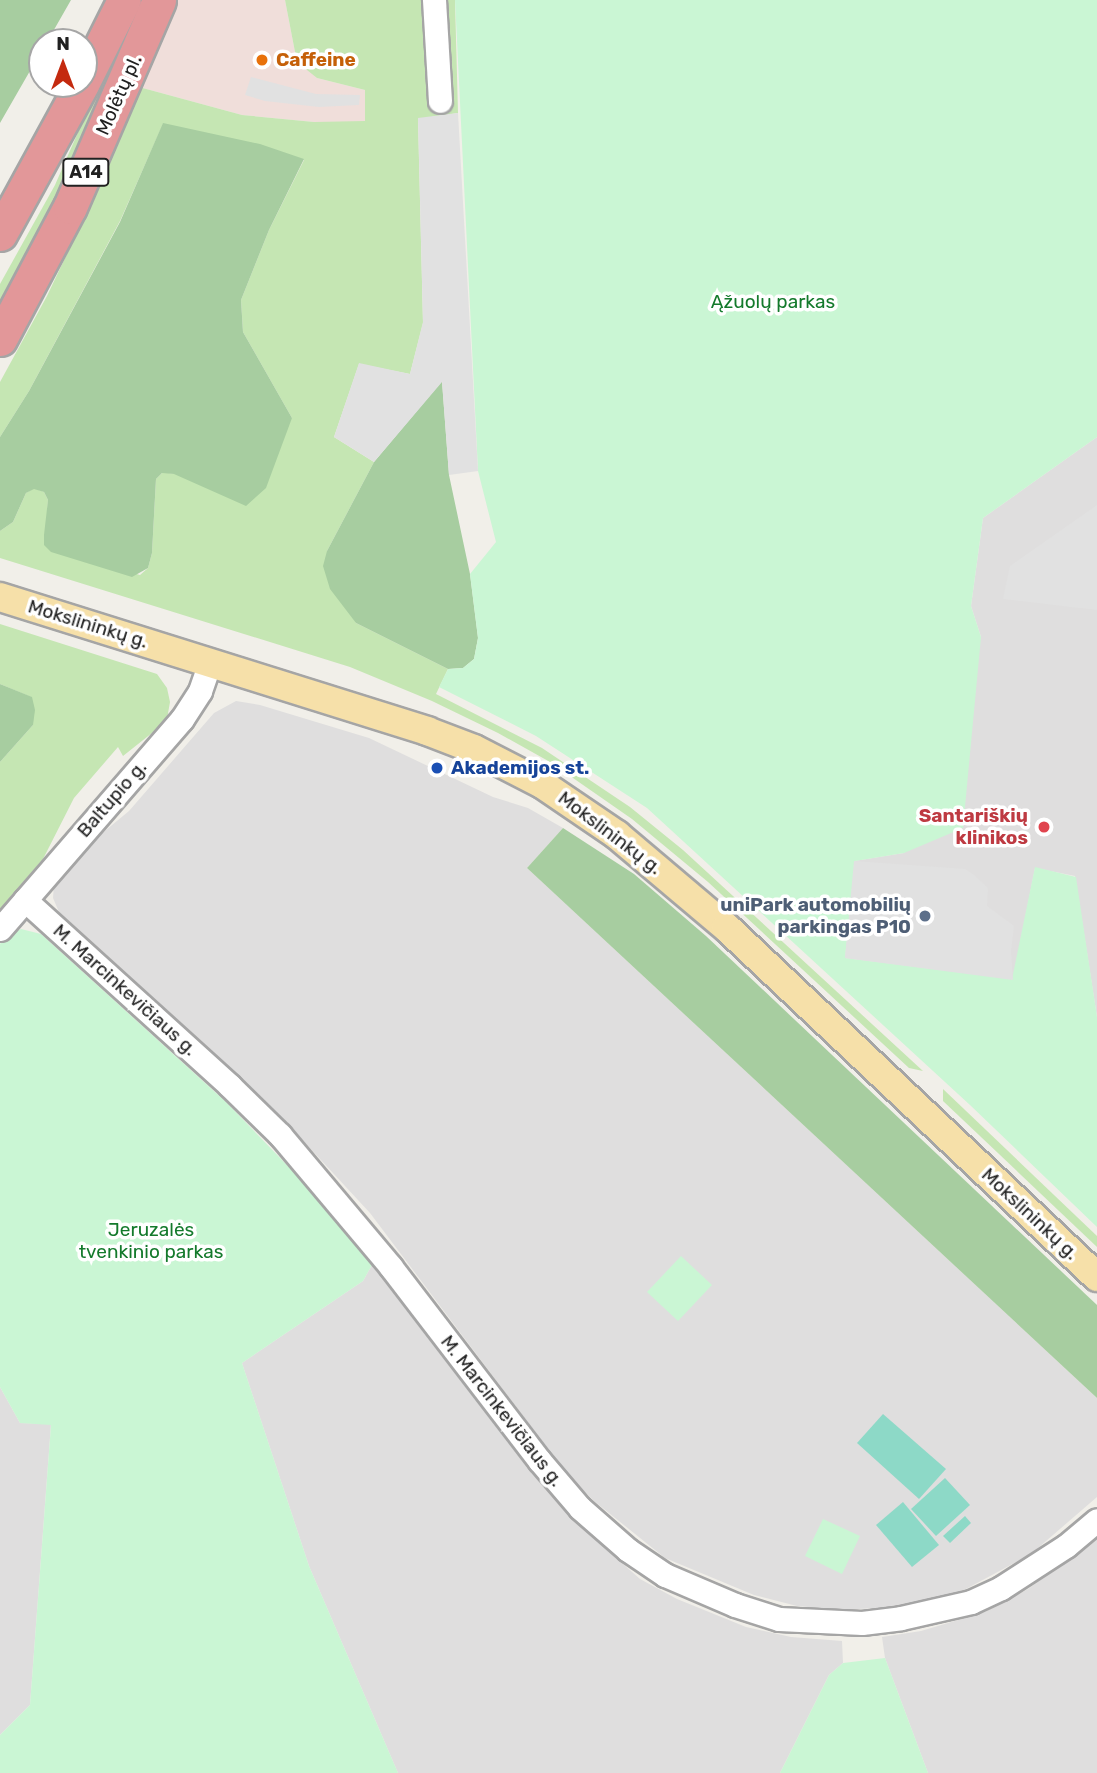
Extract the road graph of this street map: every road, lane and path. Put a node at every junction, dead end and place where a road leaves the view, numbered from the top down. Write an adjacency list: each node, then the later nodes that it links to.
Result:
1 (124, 0): 4 (highway, Molėtų pl. / A14)
2 (159, 0): 8 (highway, Molėtų pl. / A14)
3 (434, 0): 6 (street)
4 (98, 52)
5 (74, 98): 7 (highway, Molėtų pl. / A14)
6 (440, 101)
7 (0, 234)
8 (0, 339)
9 (0, 597): 10 (main road, Mokslininkų g.)
10 (210, 662): 11 (street, Baltupio g.); 13 (main road, Mokslininkų g.)
11 (25, 900): 12 (street, Baltupio g.); 14 (street, M. Marcinkevičiaus g.)
12 (0, 929)
13 (1097, 1277)
14 (1097, 1520)

